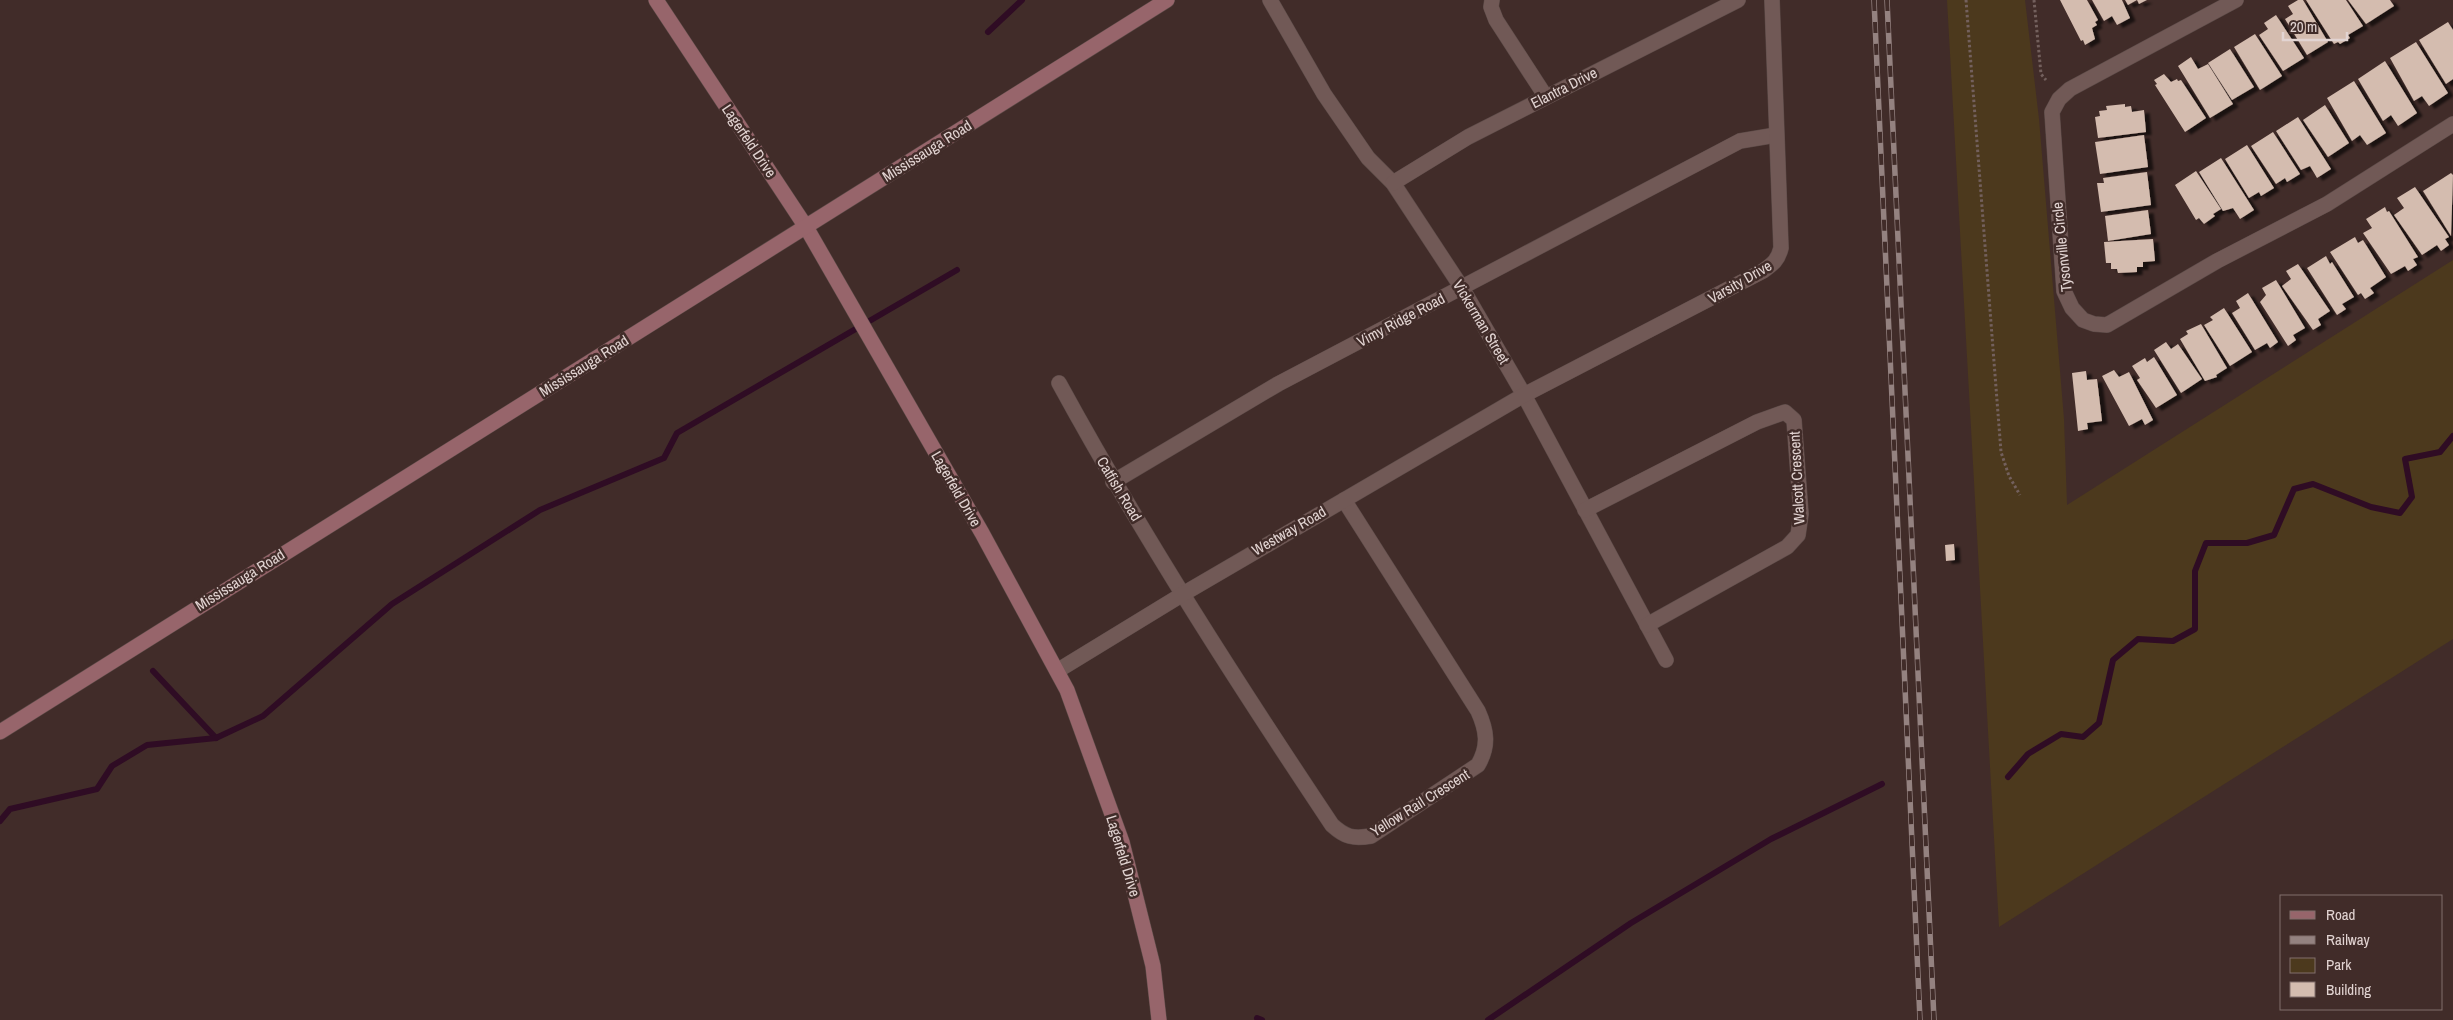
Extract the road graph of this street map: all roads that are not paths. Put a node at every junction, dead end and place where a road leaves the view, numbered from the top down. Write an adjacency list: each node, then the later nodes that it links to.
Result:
1 (656, 0): 12 (main road, Lagerfeld Drive)
2 (1167, 0): 12 (main road, Mississauga Road)
3 (1270, 0): 11 (street, Vickerman Street)
4 (1492, 0): 8 (street)
5 (1738, 0): 8 (street, Elantra Drive)
6 (1772, 0): 10 (street, Varsity Drive)
7 (2236, 0): 9 (street, Tysonville Circle)
8 (1546, 97): 11 (street, Elantra Drive)
9 (2453, 124)
10 (1776, 135): 13 (street, Vimy Ridge Road); 15 (street, Varsity Drive)
11 (1393, 183): 13 (street, Vickerman Street)
12 (806, 227): 22 (main road, Lagerfeld Drive); 23 (main road, Mississauga Road)
13 (1462, 288): 15 (street, Vickerman Street); 16 (street, Vimy Ridge Road)
14 (1059, 383): 16 (street, Catfish Road)
15 (1524, 395): 17 (street, Westway Road); 18 (street, Vickerman Street)
16 (1113, 482): 19 (street, Catfish Road)
17 (1344, 500): 19 (street, Westway Road); 19 (street, Yellow Rail Crescent)
18 (1585, 510): 20 (street, Vickerman Street); 20 (street, Walcott Crescent)
19 (1182, 594): 22 (street, Westway Road)
20 (1647, 625): 21 (street, Vickerman Street)
21 (1666, 660)
22 (1057, 671): 24 (main road, Lagerfeld Drive)
23 (0, 732)
24 (1159, 1020)

